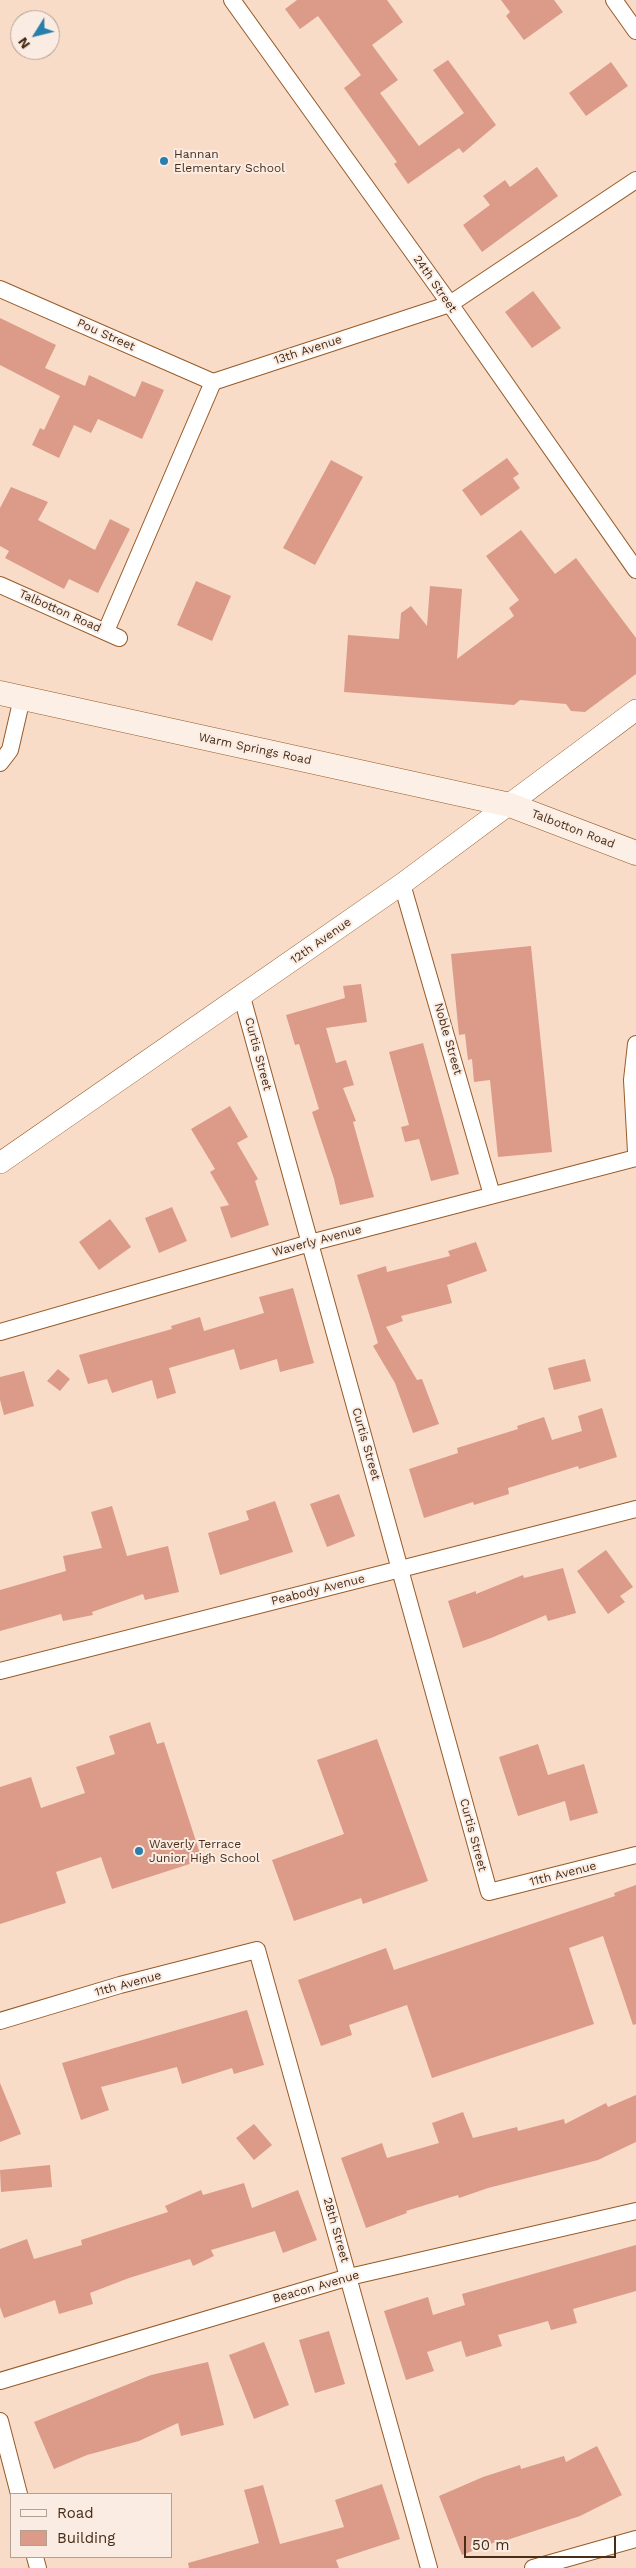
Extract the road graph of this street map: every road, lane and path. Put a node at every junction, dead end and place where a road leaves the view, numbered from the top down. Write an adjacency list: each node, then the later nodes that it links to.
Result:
1 (232, 0): 6 (street, 24th Street)
2 (614, 0): 3 (street)
3 (636, 31)
4 (636, 180): 6 (street, 13th Avenue)
5 (0, 288): 7 (street, Pou Street)
6 (450, 304): 7 (street, 13th Avenue); 8 (street, 24th Street)
7 (213, 382): 9 (street, Talbotton Road)
8 (636, 570)
9 (0, 585)
10 (11, 696): 12 (street); 13 (main road, Warm Springs Road)
11 (636, 710): 13 (street, 12th Avenue)
12 (0, 763)
13 (510, 805): 14 (main road, Talbotton Road); 15 (street, 12th Avenue)
14 (636, 853)
15 (402, 884): 16 (street, 12th Avenue); 21 (street, Noble Street)
16 (242, 997): 20 (street, 12th Avenue); 22 (street, Curtis Street)
17 (636, 1044): 18 (street)
18 (636, 1152)
19 (636, 1158): 21 (street, Waverly Avenue)
20 (0, 1163)
21 (492, 1194): 22 (street, Waverly Avenue)
22 (310, 1242): 23 (street, Waverly Avenue); 25 (street, Curtis Street)
23 (0, 1332)
24 (636, 1509): 25 (street, Peabody Avenue)
25 (401, 1568): 26 (street, Peabody Avenue); 28 (street, Curtis Street)
26 (0, 1671)
27 (636, 1855): 28 (street, 11th Avenue)
28 (489, 1892)
29 (257, 1950): 30 (street, 11th Avenue); 32 (street, 28th Street)
30 (0, 2021)
31 (636, 2211): 32 (street, Beacon Avenue)
32 (349, 2277): 33 (street, Beacon Avenue); 37 (street, 28th Street)
33 (0, 2380)
34 (0, 2421): 35 (street)
35 (19, 2493)
36 (636, 2539): 38 (street)
37 (429, 2568)
38 (533, 2568)

